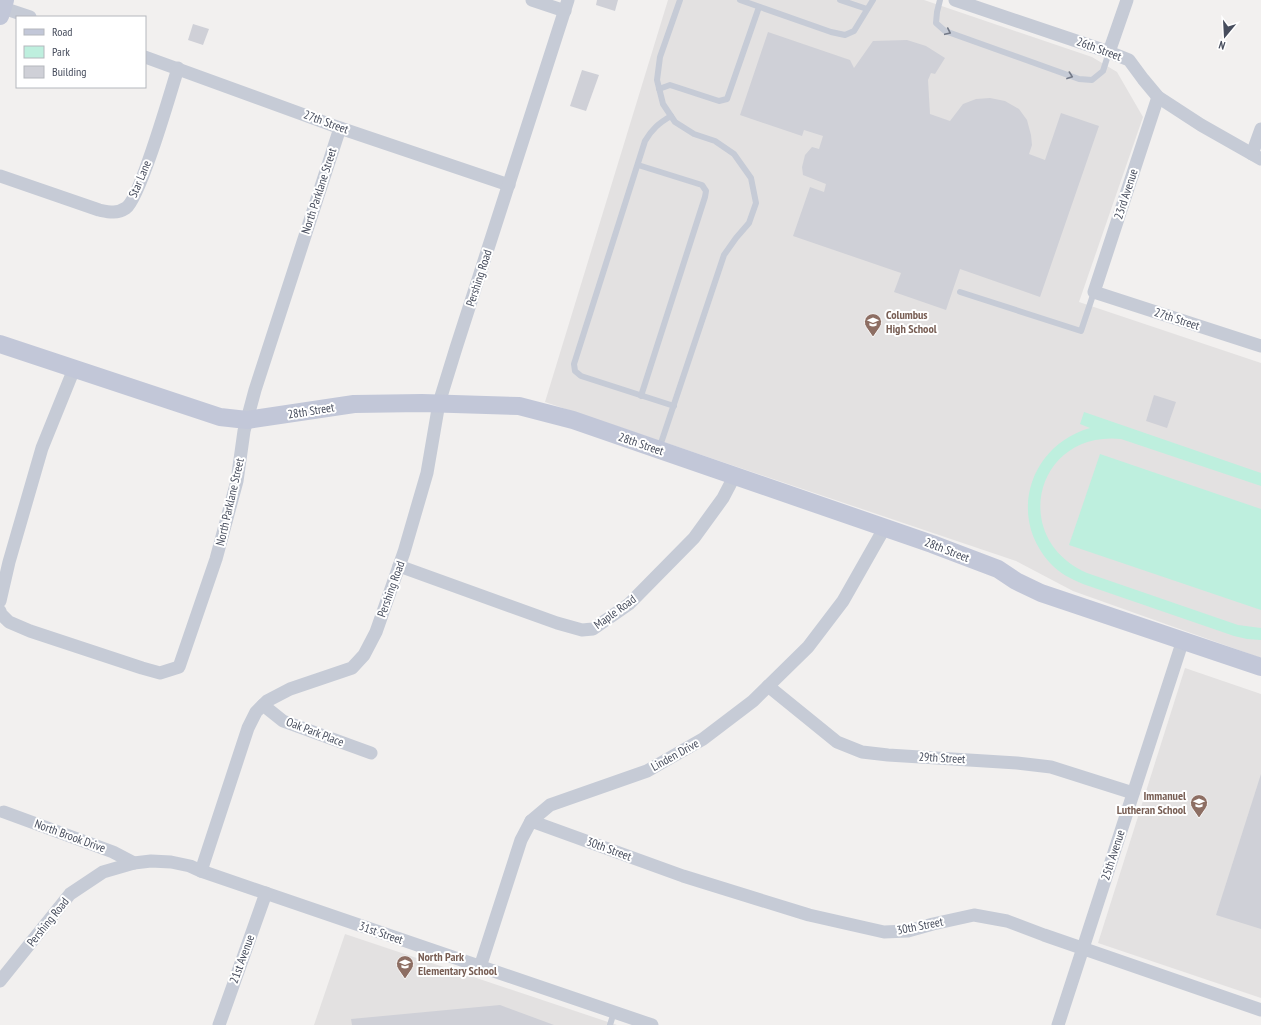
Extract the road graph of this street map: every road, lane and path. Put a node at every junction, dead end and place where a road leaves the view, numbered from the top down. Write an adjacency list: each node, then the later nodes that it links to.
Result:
1 (532, 0): 9 (street)
2 (680, 0): 17 (lane)
3 (740, 0): 10 (lane)
4 (840, 0): 12 (lane)
5 (873, 0): 12 (lane)
6 (940, 0): 14 (lane, one-way to 14)
7 (955, 0): 14 (street, 26th Street)
8 (1127, 0): 14 (street)
9 (566, 6): 25 (street, Pershing Road)
10 (759, 7): 12 (lane); 17 (lane)
11 (2, 8): 13 (street)
12 (867, 9)
13 (27, 16)
14 (1109, 52): 18 (street, 26th Street)
15 (146, 57): 16 (street, 27th Street)
16 (178, 68): 20 (street, 27th Street); 24 (street, Star Lane)
17 (659, 89): 19 (lane)
18 (1158, 97): 22 (street, 26th Street); 27 (street, 23rd Avenue)
19 (671, 116): 23 (lane); 33 (lane)
20 (340, 128): 25 (street, 27th Street); 34 (street, North Parklane Street)
21 (1261, 129): 22 (street)
22 (1257, 157)
23 (638, 165): 31 (lane); 31 (lane)
24 (0, 176)
25 (509, 185): 32 (street, Pershing Road)
26 (960, 292): 27 (lane)
27 (1094, 292): 29 (street, 27th Street)
28 (0, 344): 30 (street, 28th Street)
29 (1261, 346)
30 (74, 369): 34 (street, 28th Street); 39 (street)
31 (641, 396): 33 (lane)
32 (439, 403): 34 (street, 28th Street); 35 (street, 28th Street); 38 (street, Pershing Road)
33 (674, 406): 35 (lane)
34 (247, 420): 40 (street, North Parklane Street)
35 (659, 450): 36 (street, 28th Street)
36 (735, 475): 37 (street, 28th Street); 38 (street, Maple Road)
37 (885, 527): 41 (street, 28th Street); 43 (street, Linden Drive)
38 (399, 566): 44 (street, Pershing Road)
39 (0, 601)
40 (0, 611)
41 (1183, 640): 42 (street, 28th Street); 46 (street, 25th Avenue)
42 (1261, 667)
43 (768, 686): 46 (street, 29th Street); 48 (street, Linden Drive)
44 (263, 705): 45 (street, Oak Park Place); 50 (street, Pershing Road)
45 (371, 753)
46 (1133, 793): 52 (street, 25th Avenue)
47 (4, 812): 49 (street, North Brook Drive)
48 (531, 821): 52 (street, 30th Street); 53 (street, Linden Drive)
49 (134, 863): 50 (street, Pershing Road); 54 (street, Pershing Road)
50 (201, 871): 51 (street, 31st Street)
51 (266, 892): 53 (street, 31st Street); 57 (street, 21st Avenue)
52 (1082, 948): 55 (street, 30th Street); 60 (street, 25th Avenue)
53 (480, 967): 56 (street, 31st Street)
54 (0, 981)
55 (1261, 1010)
56 (614, 1012): 58 (lane); 59 (street, 31st Street)
57 (219, 1025)
58 (610, 1025)
59 (652, 1025)
60 (1058, 1025)

